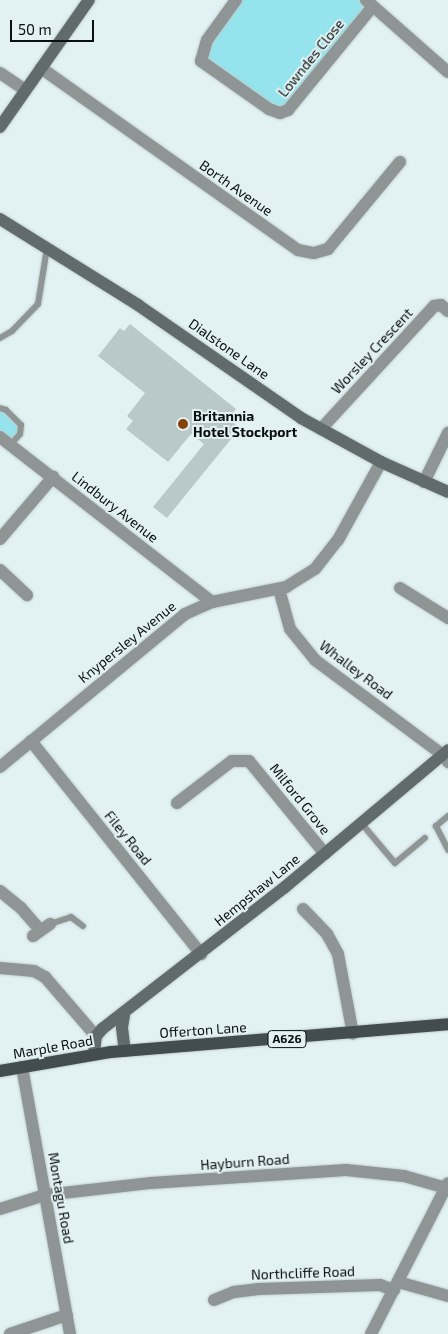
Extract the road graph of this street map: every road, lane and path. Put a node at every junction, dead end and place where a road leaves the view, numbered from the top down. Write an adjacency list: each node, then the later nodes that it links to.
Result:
1 (89, 0): 4 (street)
2 (236, 0): 3 (street, Lowndes Close)
3 (369, 3): 5 (street)
4 (40, 68): 7 (street); 9 (street, Borth Avenue)
5 (448, 72)
6 (0, 73): 7 (street)
7 (25, 90): 8 (street)
8 (0, 127)
9 (400, 162)
10 (0, 219): 11 (street, Dialstone Lane)
11 (47, 248): 13 (lane); 15 (street, Dialstone Lane)
12 (448, 311): 15 (street, Worsley Crescent)
13 (0, 338)
14 (0, 408): 17 (lane)
15 (320, 429): 18 (street, Dialstone Lane)
16 (448, 433): 20 (street)
17 (5, 441): 19 (street, Lindbury Avenue)
18 (381, 462): 20 (street, Dialstone Lane); 25 (street, Knypersley Avenue)
19 (53, 477): 22 (street); 27 (street, Lindbury Avenue)
20 (424, 482): 21 (street, Dialstone Lane)
21 (448, 492)
22 (0, 539)
23 (0, 570): 26 (street)
24 (400, 588): 28 (street)
25 (279, 589): 27 (street, Knypersley Avenue); 30 (street, Whalley Road)
26 (27, 595)
27 (212, 602): 29 (street, Knypersley Avenue)
28 (448, 618)
29 (31, 741): 31 (street, Knypersley Avenue); 42 (street, Filey Road)
30 (446, 756): 34 (street, Hempshaw Lane)
31 (0, 767)
32 (177, 803): 37 (street, Milford Grove)
33 (448, 816): 36 (lane)
34 (362, 824): 35 (lane); 37 (street, Hempshaw Lane)
35 (425, 838)
36 (448, 850)
37 (325, 854): 42 (street, Hempshaw Lane)
38 (0, 892): 41 (street)
39 (303, 909): 46 (street)
40 (83, 926): 41 (lane)
41 (41, 930)
42 (201, 954): 44 (street, Hempshaw Lane)
43 (0, 968): 47 (street)
44 (124, 1014): 47 (street, Hempshaw Lane); 48 (street)
45 (448, 1024): 46 (main road, Offerton Lane / A626)
46 (353, 1034): 48 (main road, Offerton Lane / A626)
47 (96, 1036): 50 (street)
48 (125, 1051): 49 (main road, Offerton Lane / A626)
49 (110, 1052): 50 (main road, Marple Road / A626)
50 (94, 1054): 51 (main road, Marple Road / A626)
51 (22, 1067): 52 (main road, Marple Road / A626); 54 (street, Montagu Road)
52 (0, 1072)
53 (447, 1185): 54 (street, Hayburn Road); 56 (street)
54 (45, 1196): 55 (street, Hayburn Road); 59 (street, Montagu Road)
55 (0, 1208)
56 (396, 1286): 57 (street, Northcliffe Road); 58 (street, Northcliffe Road); 62 (street)
57 (448, 1296)
58 (214, 1300)
59 (67, 1315): 60 (street); 61 (street, Montagu Road)
60 (10, 1334)
61 (70, 1334)
62 (371, 1334)

